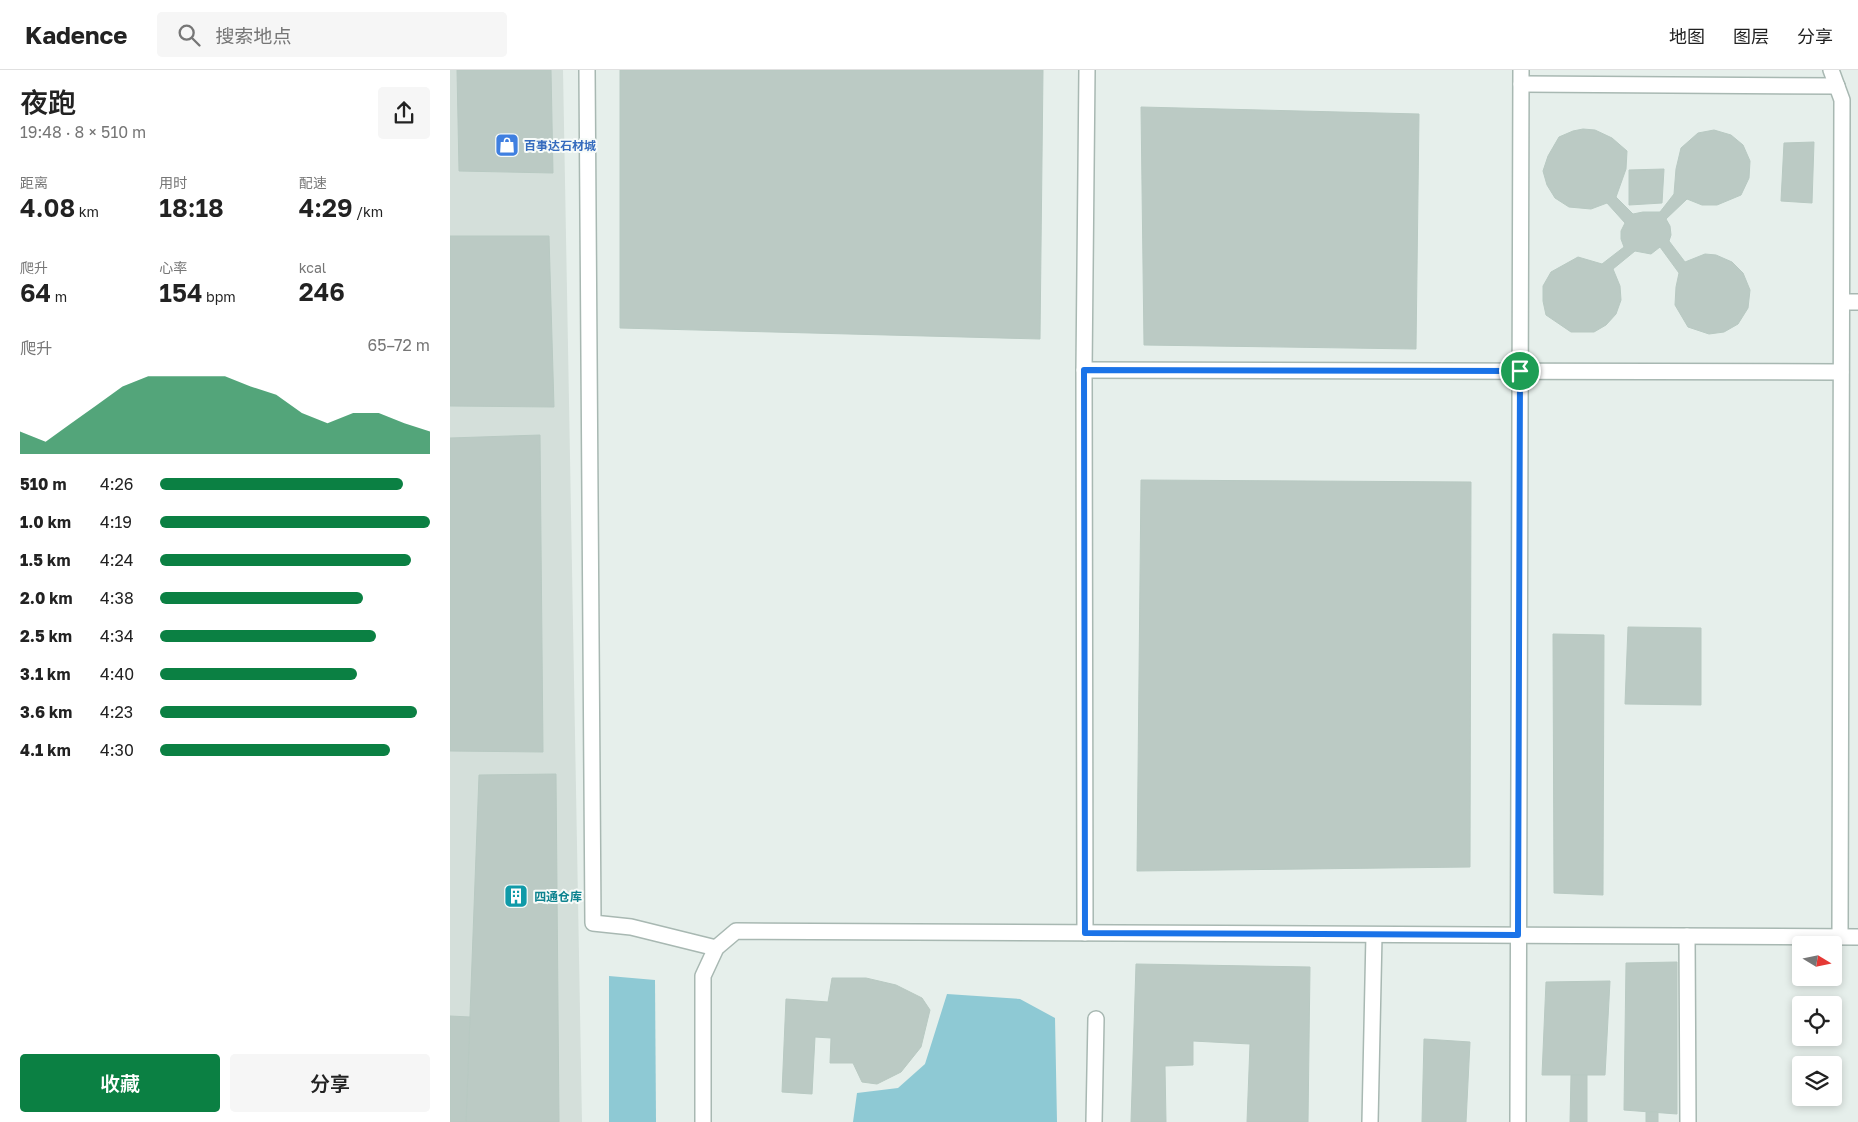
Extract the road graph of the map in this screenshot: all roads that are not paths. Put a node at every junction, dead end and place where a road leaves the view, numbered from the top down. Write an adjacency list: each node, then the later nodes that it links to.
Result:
1 (587, 70): 19 (street)
2 (1086, 70): 8 (street)
3 (1831, 70): 5 (street)
4 (1521, 77): 5 (street); 9 (street)
5 (1837, 86): 6 (street)
6 (1842, 302): 7 (street); 10 (street)
7 (1858, 302)
8 (1084, 370): 9 (street); 11 (street)
9 (1520, 371): 10 (street); 13 (street)
10 (1841, 372): 16 (street)
11 (1085, 933): 12 (street); 19 (street)
12 (1374, 935): 13 (street); 23 (street)
13 (1518, 935): 14 (street); 24 (street)
14 (1687, 936): 15 (street); 25 (street)
15 (1792, 936)
16 (1840, 936)
17 (1842, 936): 18 (street)
18 (1858, 937)
19 (716, 948): 21 (street)
20 (1096, 1019): 22 (street)
21 (704, 1122)
22 (1094, 1122)
23 (1370, 1122)
24 (1518, 1122)
25 (1688, 1122)

